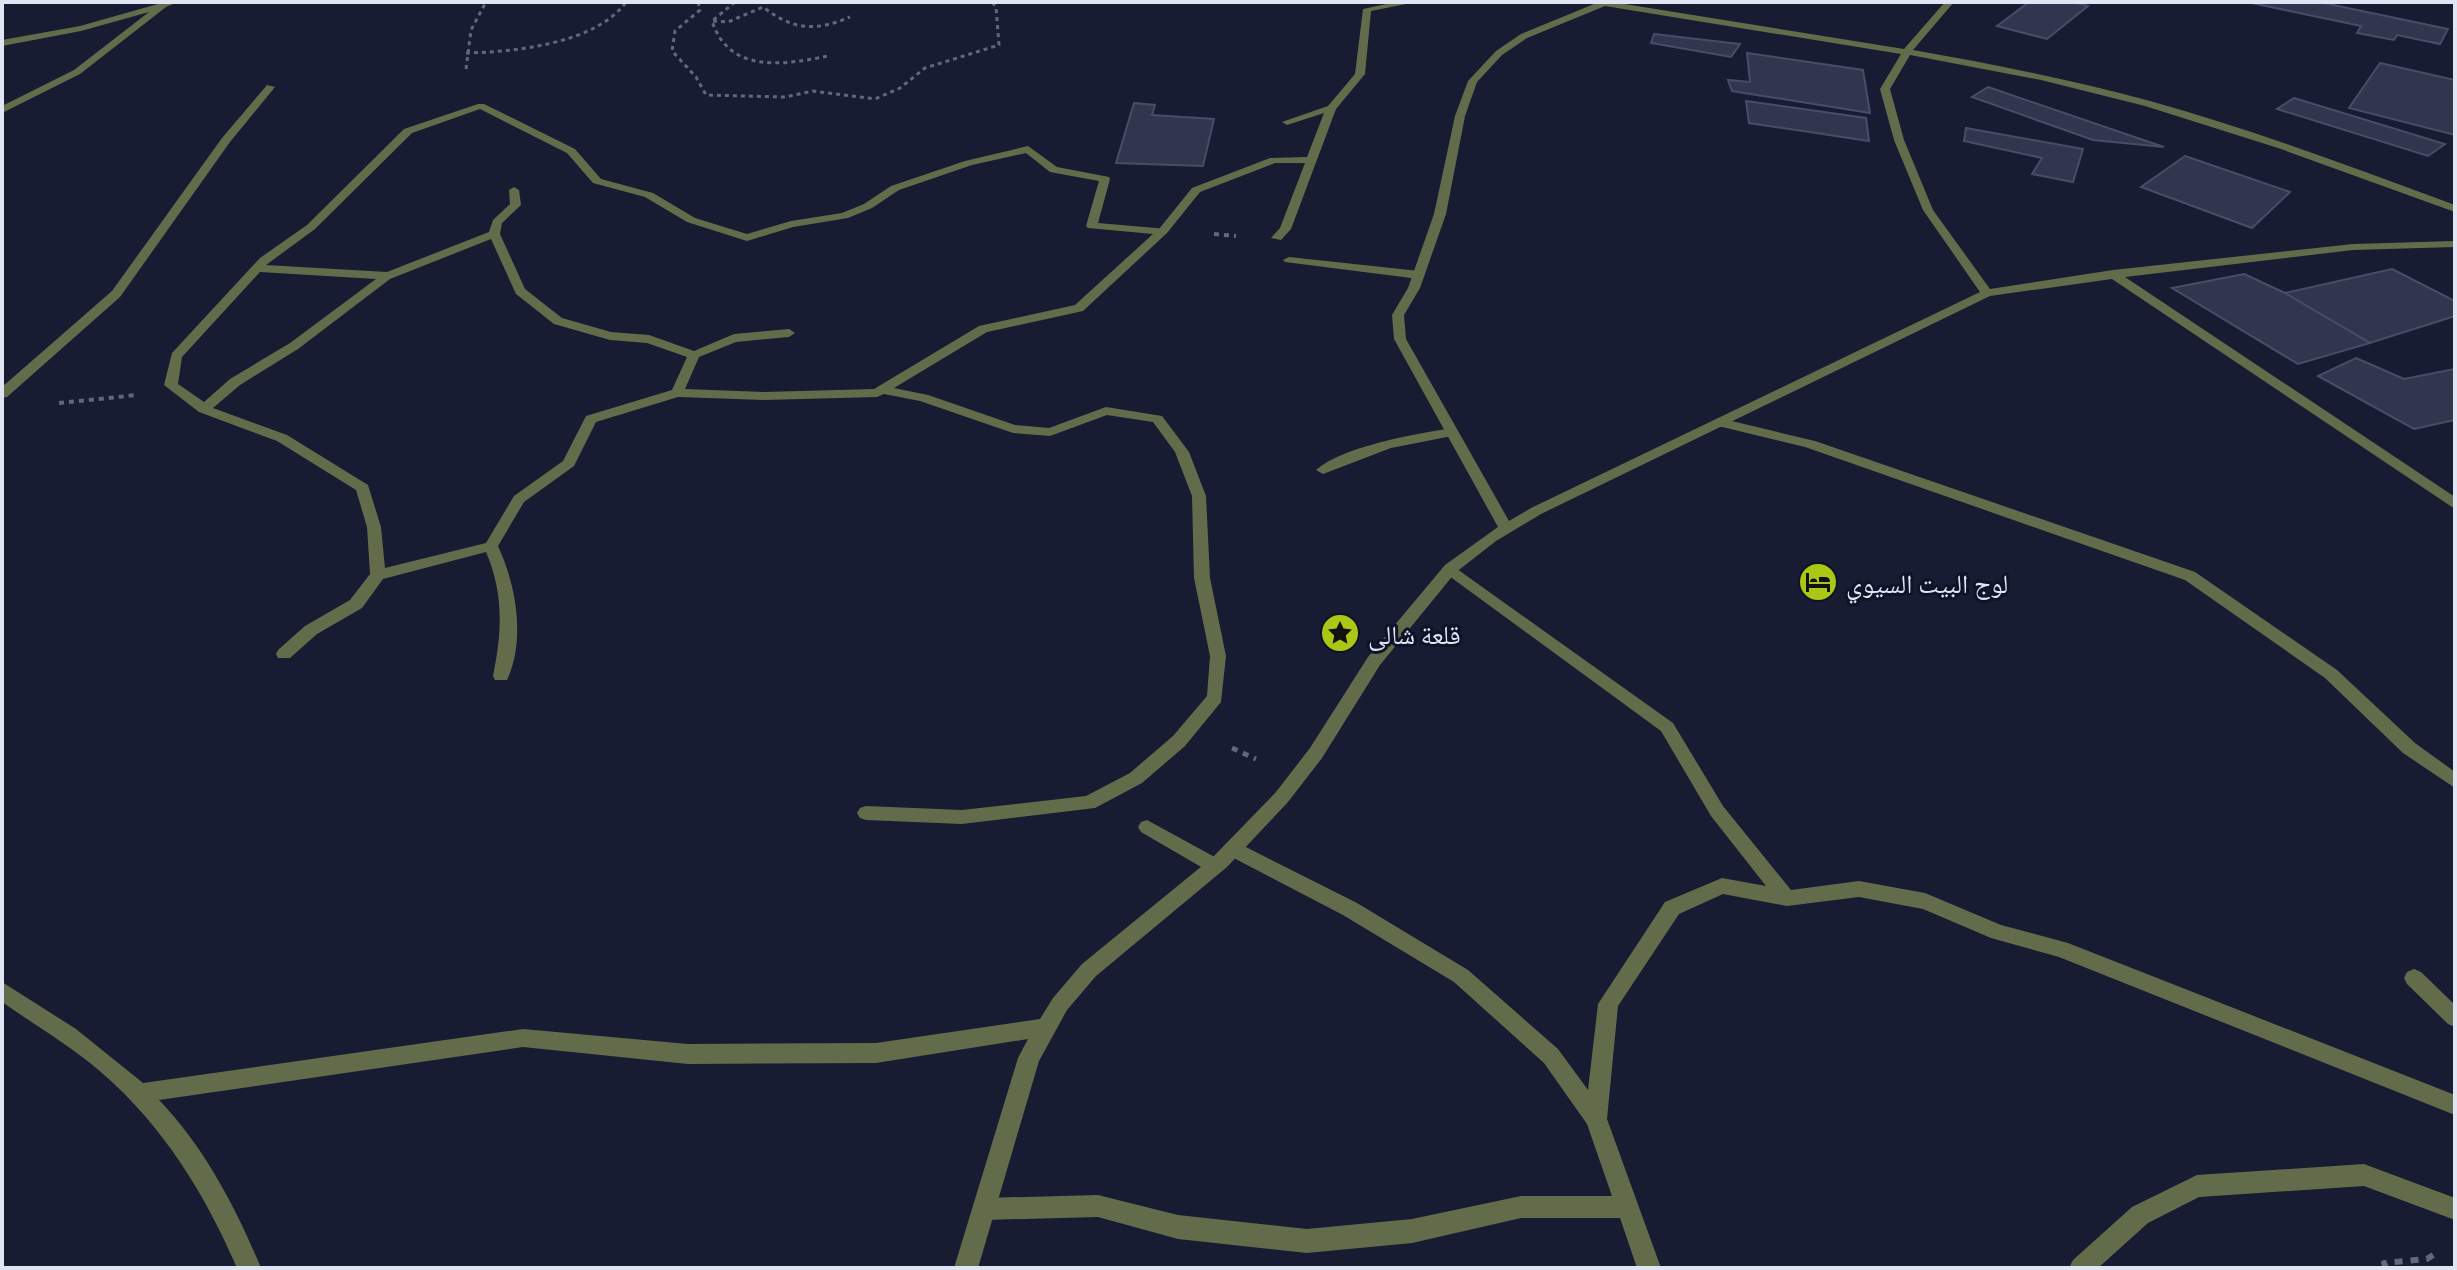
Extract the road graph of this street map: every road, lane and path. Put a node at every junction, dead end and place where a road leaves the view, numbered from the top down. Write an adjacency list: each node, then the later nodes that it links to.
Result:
1 (174, 2): 10 (street)
2 (486, 2): 15 (path)
3 (626, 2): 15 (path)
4 (698, 2): 6 (path)
5 (735, 2): 12 (path)
6 (992, 2)
7 (1412, 2): 19 (street)
8 (1950, 2): 14 (street)
9 (1601, 3): 14 (street); 32 (street)
10 (162, 6): 13 (street); 20 (street)
11 (850, 17): 12 (path)
12 (712, 21): 16 (path)
13 (2, 43)
14 (1908, 50): 24 (street); 34 (street)
15 (466, 53): 18 (path)
16 (828, 56)
17 (270, 87): 39 (street)
18 (481, 106): 25 (street); 30 (street)
19 (1331, 108): 21 (street); 22 (street)
20 (2, 110)
21 (1287, 122)
22 (1310, 160): 25 (street); 27 (street)
23 (514, 190): 26 (street)
24 (2455, 209)
25 (1163, 231): 27 (path); 37 (street)
26 (494, 234): 33 (street); 36 (street)
27 (1277, 238)
28 (2455, 244): 31 (street)
29 (1289, 260): 32 (street)
30 (257, 268): 33 (street); 41 (street)
31 (2113, 274): 34 (street); 45 (street)
32 (1419, 275): 43 (street)
33 (390, 276): 41 (street)
34 (1987, 293): 42 (street)
35 (789, 333): 36 (street)
36 (694, 355): 38 (street)
37 (883, 390): 38 (street); 52 (street)
38 (677, 393): 47 (street)
39 (2, 394)
40 (45, 402): 41 (path)
41 (198, 406): 49 (street)
42 (1719, 422): 46 (street); 54 (street)
43 (1452, 432): 44 (street); 46 (street)
44 (1323, 470)
45 (2455, 504)
46 (1506, 529): 48 (street)
47 (491, 546): 49 (street); 51 (street)
48 (1450, 569): 53 (street); 59 (street)
49 (378, 575): 50 (street)
50 (284, 654)
51 (501, 676)
52 (1189, 730): 53 (path); 55 (street)
53 (1296, 779): 57 (street)
54 (2455, 781)
55 (866, 813)
56 (1147, 827): 58 (street)
57 (1233, 849): 58 (street); 66 (street)
58 (1215, 866): 63 (street)
59 (1787, 898): 65 (street); 66 (street)
60 (2414, 978): 62 (street)
61 (2, 991): 64 (street)
62 (2455, 1018)
63 (1043, 1028): 64 (street); 68 (street)
64 (140, 1093): 70 (street)
65 (2455, 1105)
66 (1596, 1119): 67 (street)
67 (1627, 1207): 68 (street); 72 (street)
68 (984, 1209): 71 (street)
69 (2455, 1209): 73 (street)
70 (249, 1268)
71 (966, 1268)
72 (1649, 1268)
73 (2081, 1268)

